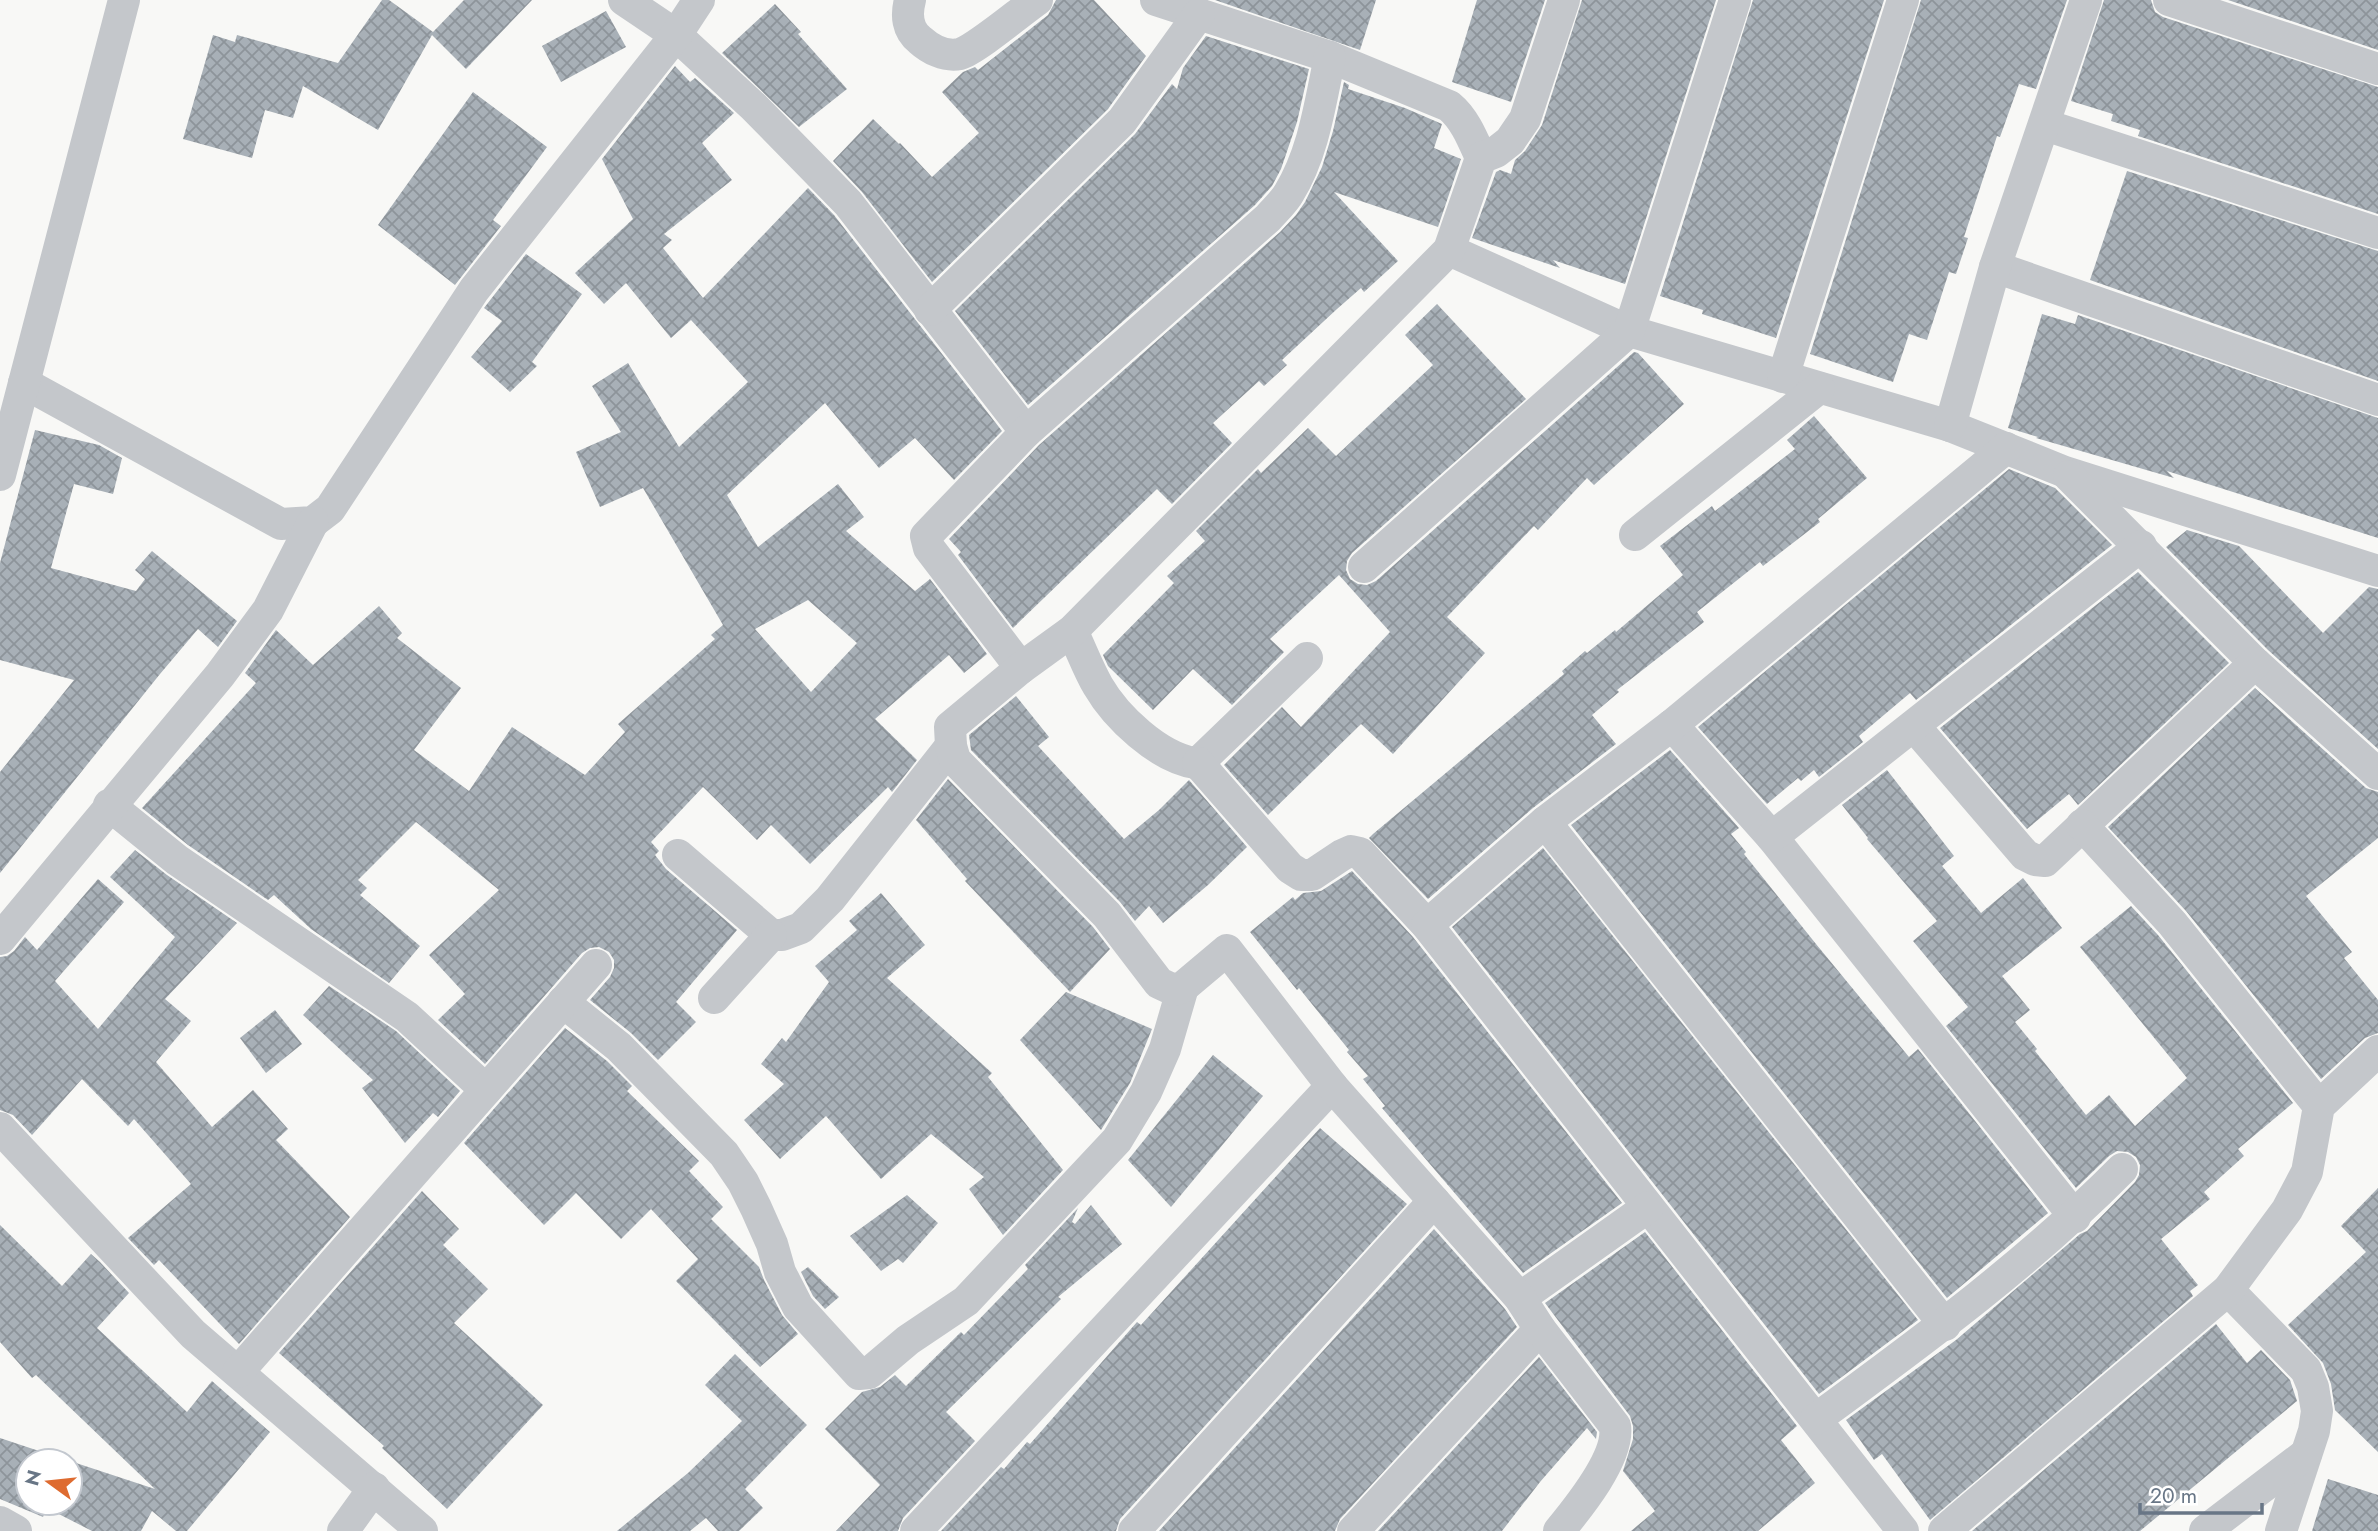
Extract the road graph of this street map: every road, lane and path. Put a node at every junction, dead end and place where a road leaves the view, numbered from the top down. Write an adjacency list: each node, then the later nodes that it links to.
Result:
1 (124, 0): 24 (street)
2 (624, 0): 13 (street)
3 (699, 0): 13 (street)
4 (910, 0): 5 (street)
5 (1037, 0)
6 (1156, 0): 12 (street)
7 (1564, 0): 17 (street)
8 (1735, 0): 22 (street)
9 (1903, 0): 23 (street)
10 (2086, 0): 16 (street)
11 (2169, 0): 15 (street)
12 (1199, 14): 14 (street); 21 (street)
13 (676, 35): 21 (street); 32 (street)
14 (1329, 57): 17 (street); 28 (street)
15 (2378, 69)
16 (2045, 125): 18 (street); 20 (street)
17 (1481, 158): 19 (street)
18 (2378, 233)
19 (1449, 250): 22 (street); 37 (street)
20 (1995, 267): 26 (street); 27 (street)
21 (930, 310): 28 (street)
22 (1629, 331): 23 (street); 35 (street)
23 (1783, 377): 25 (street)
24 (24, 383): 31 (street); 32 (street)
25 (1819, 388): 27 (street); 33 (street)
26 (2378, 400)
27 (1950, 426): 29 (street)
28 (1026, 432): 40 (street)
29 (2006, 448): 30 (street); 41 (street)
30 (2065, 472): 34 (street); 36 (street)
31 (0, 475)
32 (313, 522): 46 (street)
33 (1635, 535)
34 (2141, 546): 39 (street); 42 (street)
35 (1364, 567)
36 (2378, 571)
37 (1072, 631): 40 (street); 44 (street)
38 (1307, 658): 44 (street)
39 (2255, 663): 45 (street); 48 (street)
40 (1021, 668): 43 (street)
41 (1672, 724): 47 (street); 49 (street)
42 (1914, 726): 48 (street); 49 (street)
43 (951, 746): 52 (street); 55 (street)
44 (1198, 763): 51 (street)
45 (2378, 774)
46 (109, 806): 53 (street); 60 (street)
47 (1545, 822): 51 (street); 69 (street)
48 (2082, 825): 61 (street)
49 (1772, 837): 66 (street)
50 (678, 855): 52 (street)
51 (1427, 925): 65 (street)
52 (771, 935): 56 (street)
53 (0, 939)
54 (596, 965): 57 (street)
55 (1183, 987): 57 (street); 59 (street)
56 (714, 998)
57 (563, 1002): 60 (street)
58 (2378, 1051): 61 (street)
59 (1332, 1086): 64 (street); 79 (street)
60 (486, 1090): 71 (street)
61 (2319, 1105): 67 (street)
62 (0, 1128): 71 (street)
63 (2122, 1169): 66 (street)
64 (1434, 1201): 68 (street); 80 (street)
65 (1647, 1207): 68 (street); 72 (street)
66 (2075, 1217): 69 (street)
67 (2228, 1290): 73 (street); 84 (street)
68 (1520, 1298): 70 (street)
69 (1945, 1325): 72 (street)
70 (1540, 1329): 81 (street); 82 (street)
71 (238, 1373): 74 (street)
72 (1816, 1419): 83 (street)
73 (2306, 1454): 85 (street); 86 (street)
74 (374, 1488): 77 (street); 78 (street)
75 (0, 1522): 76 (street)
76 (16, 1531)
77 (343, 1531)
78 (422, 1531)
79 (916, 1531)
80 (1134, 1531)
81 (1353, 1531)
82 (1559, 1531)
83 (1903, 1531)
84 (1944, 1531)
85 (2205, 1531)
86 (2281, 1531)

